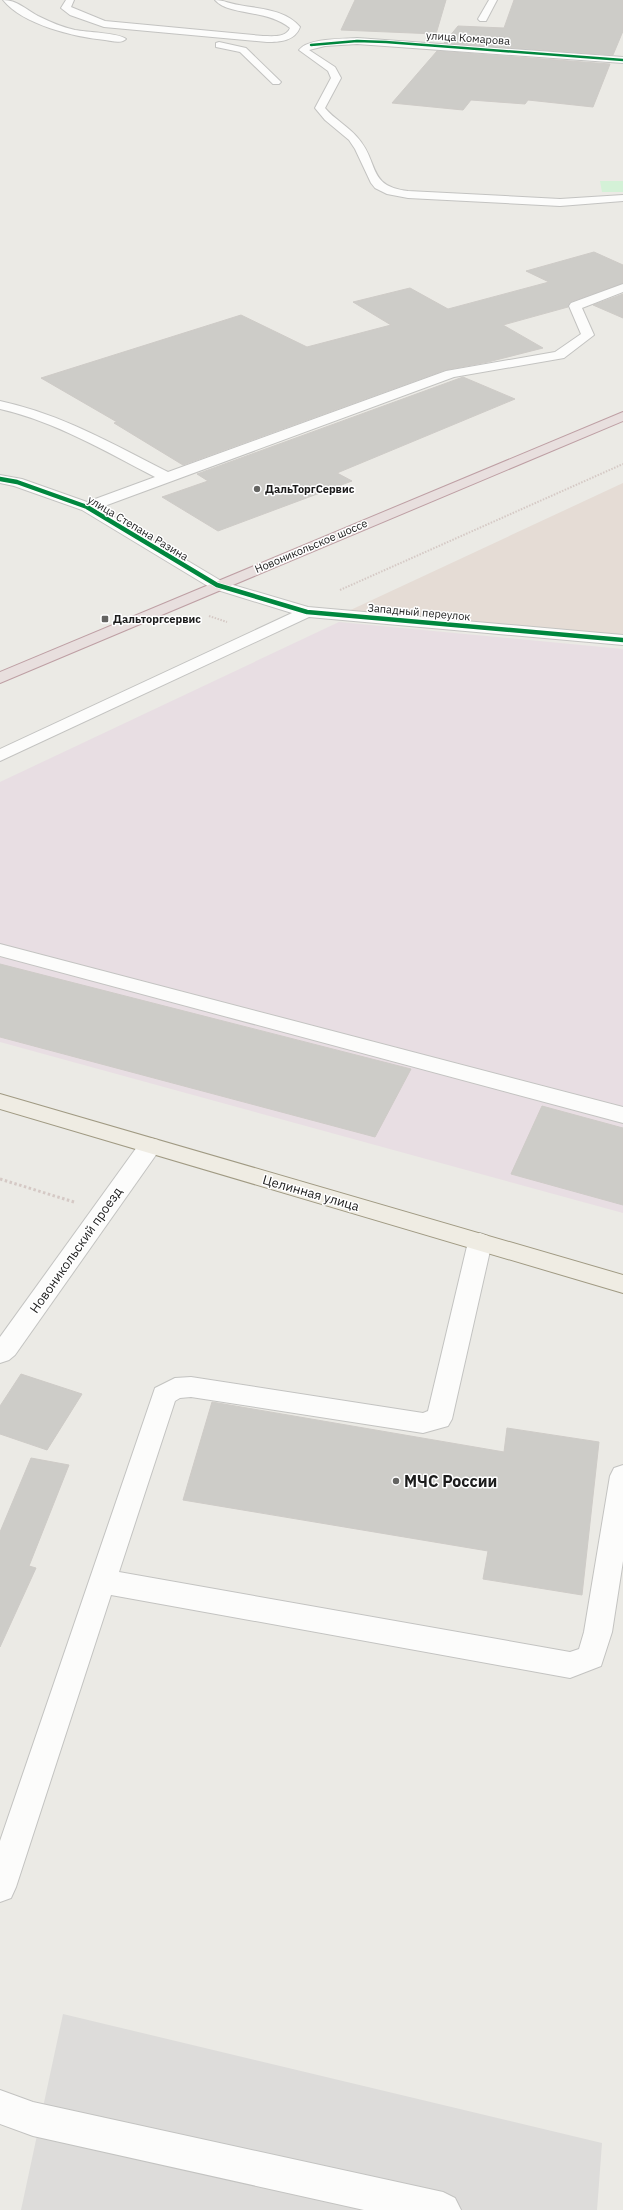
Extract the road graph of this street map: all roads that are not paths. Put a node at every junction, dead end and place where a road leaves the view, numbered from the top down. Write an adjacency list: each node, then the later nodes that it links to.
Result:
1 (7, 0): 6 (street)
2 (70, 0): 3 (street)
3 (219, 0)
4 (493, 0): 5 (street)
5 (483, 19)
6 (131, 40)
7 (183, 41): 11 (street)
8 (309, 46): 9 (street, улица Комарова); 12 (street, улица Комарова); 14 (street)
9 (292, 48)
10 (260, 51): 11 (street)
11 (245, 52): 13 (street)
12 (623, 60)
13 (276, 82)
14 (623, 198)
15 (623, 288): 18 (street)
16 (0, 405): 18 (street)
17 (623, 416): 23 (highway, Новоникольское шоссе)
18 (168, 478): 22 (street)
19 (0, 479): 20 (street, улица Степана Разина)
20 (17, 482): 21 (street); 22 (street, улица Степана Разина)
21 (0, 487)
22 (87, 507): 23 (street, улица Степана Разина)
23 (217, 586): 24 (street, Западный переулок); 26 (highway, Новоникольское шоссе)
24 (300, 610): 25 (street, Западный переулок); 27 (street)
25 (623, 640)
26 (0, 678)
27 (0, 756)
28 (0, 950): 30 (street)
29 (0, 1101): 31 (main road, Целинная улица)
30 (623, 1115)
31 (150, 1146): 32 (main road, Целинная улица); 34 (street, Новоникольский проезд)
32 (480, 1242): 33 (main road, Целинная улица); 36 (street)
33 (623, 1284)
34 (0, 1353)
35 (623, 1476): 36 (street)
36 (102, 1581): 37 (street)
37 (0, 1887)
38 (0, 2107): 39 (street)
39 (443, 2210)

